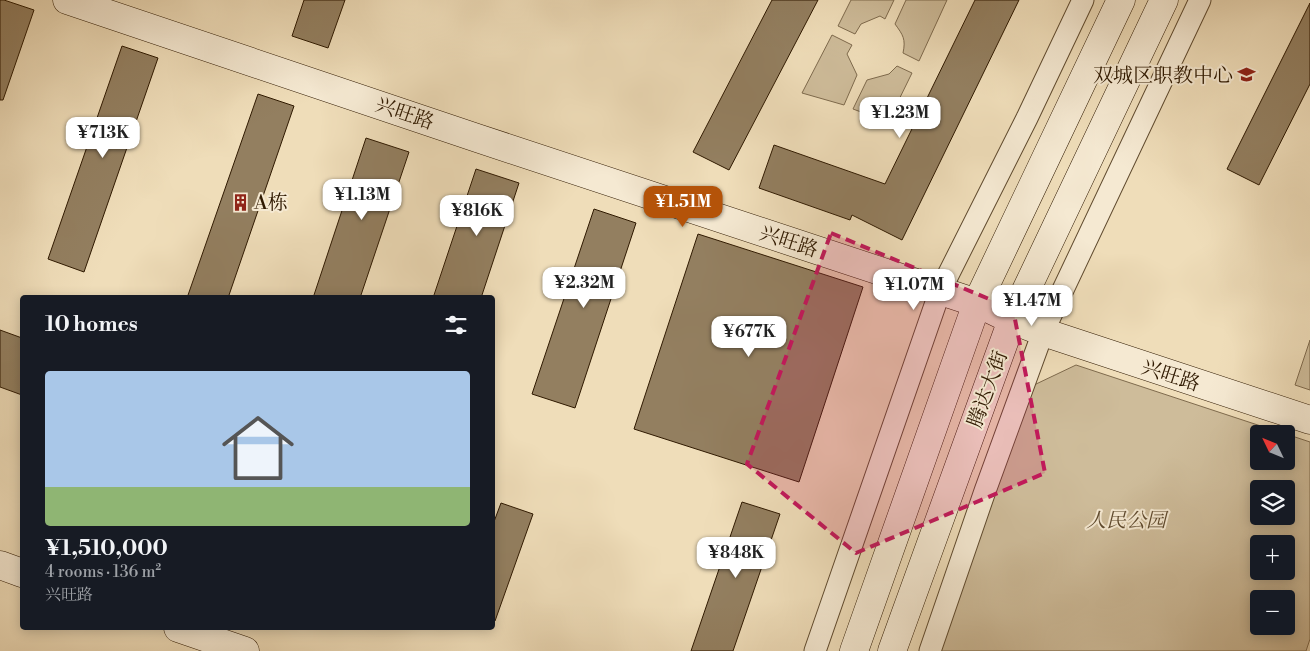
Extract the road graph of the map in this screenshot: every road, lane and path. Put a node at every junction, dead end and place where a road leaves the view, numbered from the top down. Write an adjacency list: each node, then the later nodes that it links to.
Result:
1 (67, 0): 6 (street, 兴旺路)
2 (1083, 0): 6 (street)
3 (1121, 0): 7 (street, 腾达大街)
4 (1164, 0): 8 (street, 腾达大街)
5 (1200, 0): 9 (street)
6 (940, 291): 7 (street, 兴旺路); 15 (street)
7 (977, 304): 8 (street, 兴旺路); 16 (street, 腾达大街)
8 (1012, 320): 9 (street, 兴旺路); 17 (street, 腾达大街)
9 (1043, 332): 10 (street, 兴旺路); 18 (street)
10 (1310, 420)
11 (0, 565): 12 (street)
12 (20, 572)
13 (184, 630): 14 (street)
14 (244, 651)
15 (815, 651)
16 (854, 651)
17 (892, 651)
18 (930, 651)

